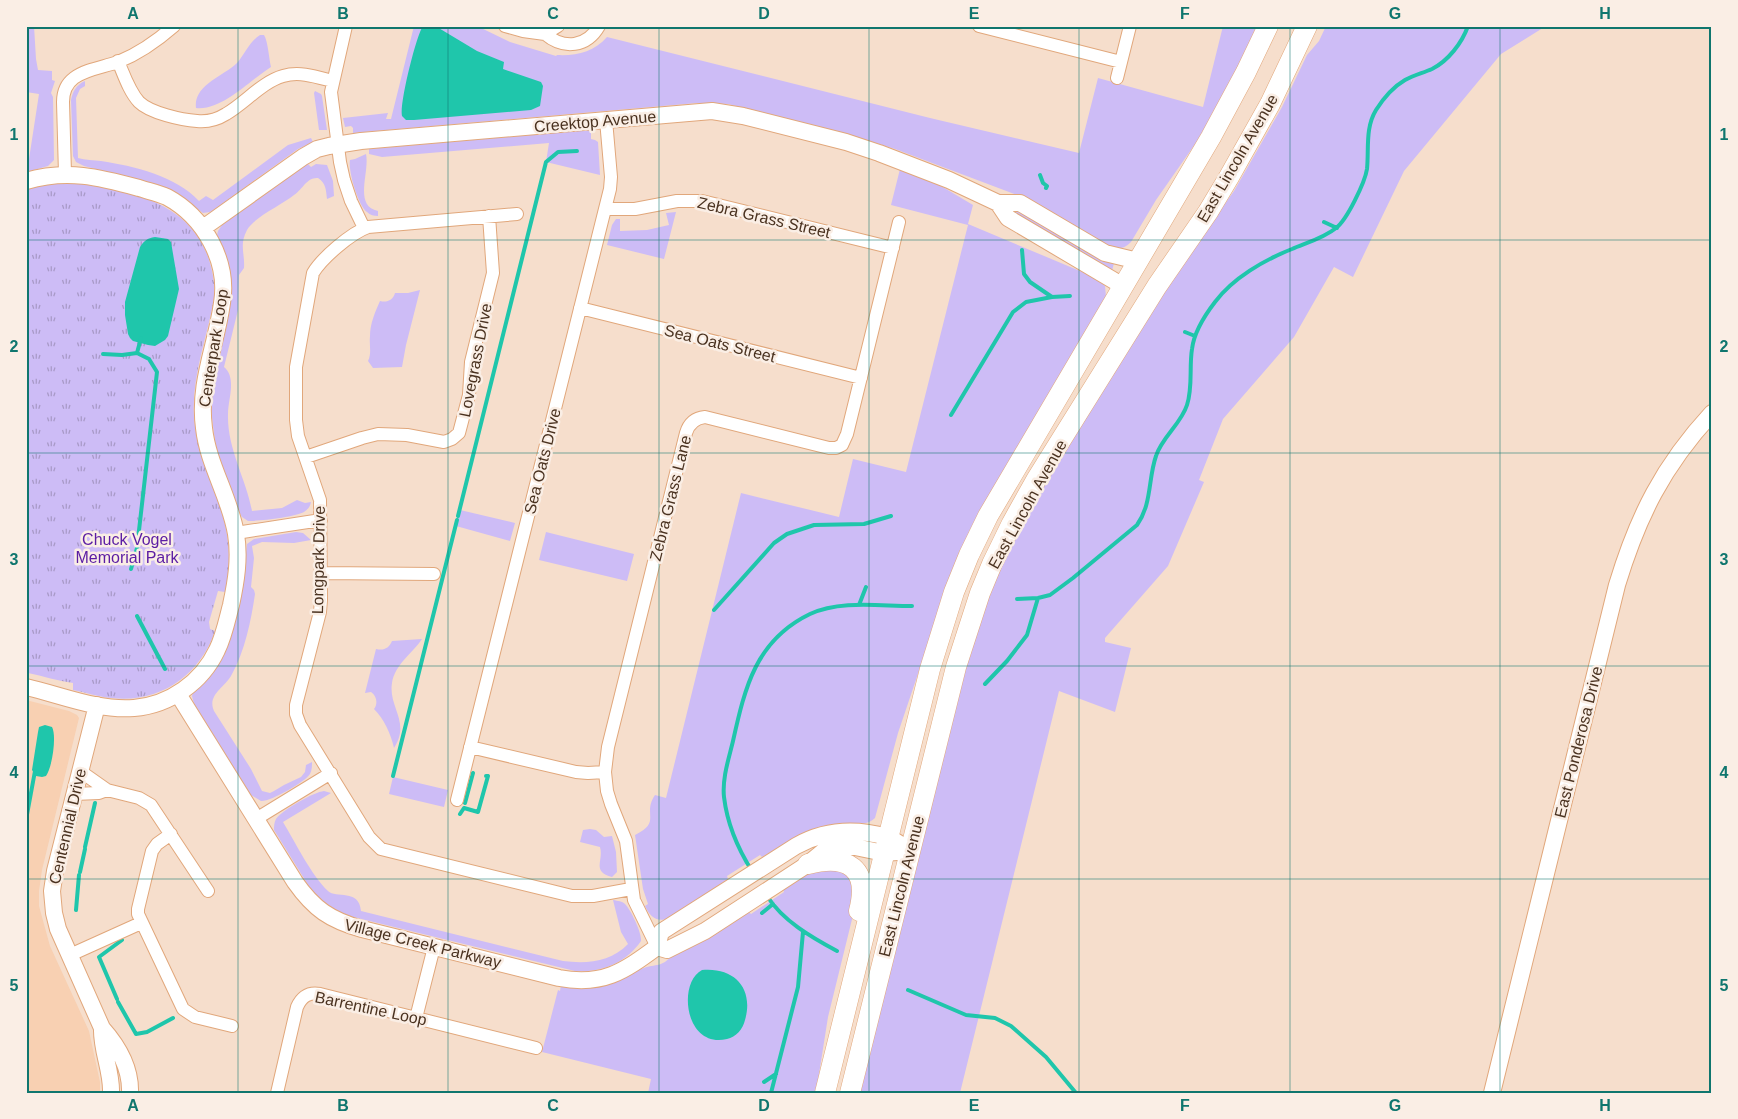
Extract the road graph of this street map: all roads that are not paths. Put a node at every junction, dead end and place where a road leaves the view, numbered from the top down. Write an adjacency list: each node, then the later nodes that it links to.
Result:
1 (174, 26): 11 (street)
2 (346, 26): 14 (street)
3 (505, 26): 10 (street)
4 (558, 26): 10 (street)
5 (599, 26): 10 (street)
6 (979, 26): 12 (street)
7 (1130, 26): 12 (street)
8 (1268, 26): 27 (main road, East Lincoln Avenue)
9 (1307, 26): 50 (main road, East Lincoln Avenue)
10 (545, 34)
11 (118, 61): 14 (street); 17 (street)
12 (1121, 62): 13 (street)
13 (1117, 78)
14 (332, 81): 16 (street)
15 (606, 120): 16 (street, Creektop Avenue); 19 (street, Creektop Avenue); 20 (street, Sea Oats Drive)
16 (338, 144): 24 (street, Creektop Avenue); 25 (street)
17 (65, 174): 18 (street, Centerpark Loop); 24 (street, Centerpark Loop)
18 (26, 181)
19 (998, 203): 27 (street, Creektop Avenue); 28 (street, Creektop Avenue)
20 (605, 209): 26 (street, Zebra Grass Street); 29 (street, Sea Oats Drive)
21 (517, 214): 22 (street, Longpark Drive)
22 (489, 216): 25 (street, Longpark Drive); 32 (street, Lovegrass Drive)
23 (899, 222): 26 (street, Zebra Grass Lane)
24 (202, 228): 34 (street, Centerpark Loop)
25 (364, 228): 32 (street, Longpark Drive)
26 (893, 248): 30 (street, Zebra Grass Lane)
27 (1138, 261): 28 (main road, East Lincoln Avenue)
28 (1123, 286): 49 (main road, East Lincoln Avenue)
29 (580, 308): 30 (street, Sea Oats Street); 40 (street, Sea Oats Drive)
30 (861, 378): 42 (street, Zebra Grass Lane)
31 (1712, 413): 68 (street, East Ponderosa Drive)
32 (306, 457): 33 (street, Longpark Drive)
33 (321, 520): 34 (street); 35 (street, Longpark Drive)
34 (236, 533): 38 (street, Centerpark Loop)
35 (322, 573): 36 (street); 43 (street, Longpark Drive)
36 (434, 574)
37 (26, 687): 39 (street, Centerpark Loop)
38 (178, 694): 39 (street, Centerpark Loop); 47 (street, Village Creek Parkway)
39 (97, 705): 41 (street, Centennial Drive)
40 (470, 747): 42 (street); 46 (street, Sea Oats Drive)
41 (80, 771): 44 (street); 45 (street, Centennial Drive)
42 (606, 772): 52 (street, Zebra Grass Lane)
43 (331, 773): 47 (street); 52 (street, Longpark Drive)
44 (107, 790): 45 (street); 48 (street)
45 (74, 794): 57 (street, Centennial Drive)
46 (457, 800)
47 (256, 819): 55 (street, Village Creek Parkway)
48 (171, 834): 53 (street); 54 (street)
49 (886, 845): 50 (street, Village Creek Parkway); 51 (street, Village Creek Parkway); 56 (street, Village Creek Parkway); 58 (main road, East Lincoln Avenue)
50 (910, 851): 67 (main road, East Lincoln Avenue)
51 (808, 864): 56 (street, Village Creek Parkway); 58 (main road)
52 (631, 889): 56 (street, Zebra Grass Lane)
53 (208, 891)
54 (141, 923): 57 (street); 60 (street)
55 (434, 947): 56 (street, Village Creek Parkway); 59 (street)
56 (657, 947)
57 (70, 955): 61 (street, Centennial Drive)
58 (852, 986): 66 (main road, East Lincoln Avenue)
59 (416, 1018): 62 (street, Barrentine Loop); 65 (street, Barrentine Loop)
60 (232, 1026)
61 (102, 1028): 63 (street, Centennial Drive); 64 (street, Centennial Drive)
62 (536, 1048)
63 (111, 1093)
64 (130, 1093)
65 (277, 1093)
66 (825, 1093)
67 (850, 1093)
68 (1492, 1093)

